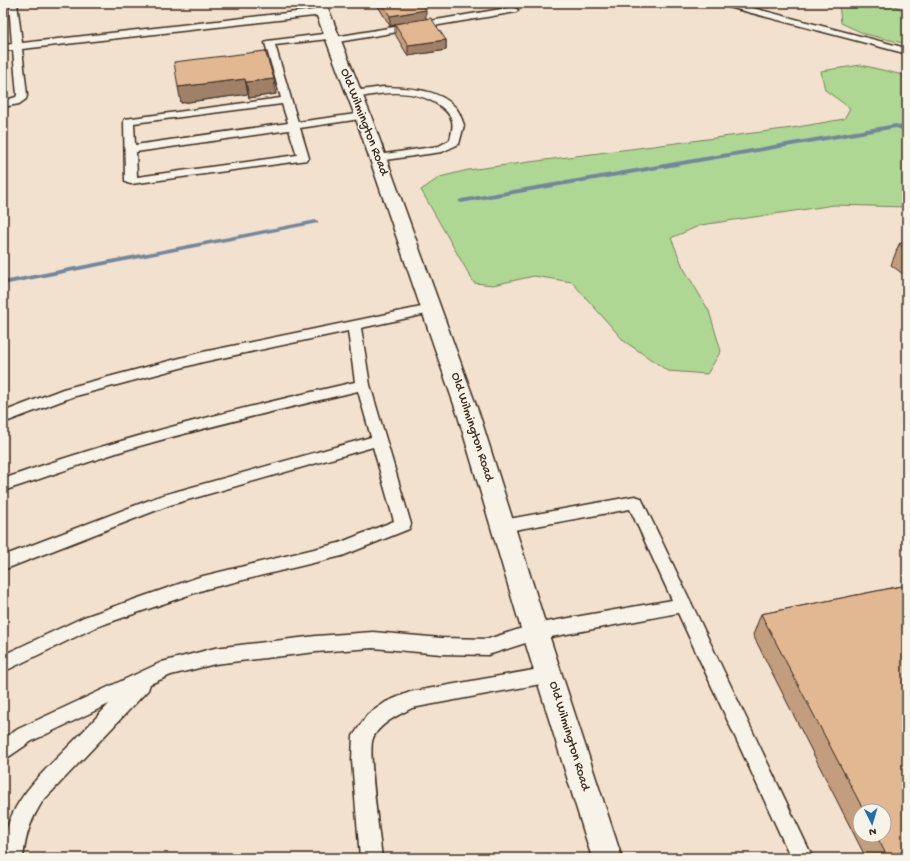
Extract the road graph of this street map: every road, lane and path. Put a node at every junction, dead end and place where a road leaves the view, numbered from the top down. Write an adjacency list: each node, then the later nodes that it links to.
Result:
1 (13, 3): 6 (lane)
2 (724, 3): 8 (lane)
3 (321, 8): 5 (main road, Old Wilmington Road); 6 (lane)
4 (514, 10): 5 (lane)
5 (331, 38): 9 (main road, Old Wilmington Road); 10 (lane)
6 (17, 47): 7 (lane); 11 (lane)
7 (3, 48)
8 (903, 50)
9 (354, 94): 12 (main road, Old Wilmington Road); 15 (lane)
10 (286, 100): 13 (lane); 14 (lane)
11 (3, 104)
12 (363, 116): 13 (lane); 15 (main road, Old Wilmington Road)
13 (294, 126): 14 (lane); 14 (lane)
14 (130, 149)
15 (378, 158): 16 (main road, Old Wilmington Road)
16 (431, 309): 17 (lane); 22 (main road, Old Wilmington Road)
17 (354, 325): 18 (lane); 19 (lane)
18 (364, 384): 20 (lane); 21 (lane)
19 (3, 418)
20 (379, 440): 23 (lane); 26 (lane)
21 (3, 485)
22 (503, 526): 24 (lane); 25 (main road, Old Wilmington Road)
23 (3, 563)
24 (682, 605): 25 (lane); 33 (lane)
25 (535, 632): 27 (main road, Old Wilmington Road); 28 (lane)
26 (3, 664)
27 (550, 675): 31 (lane); 32 (main road, Old Wilmington Road)
28 (147, 677): 29 (lane); 30 (lane)
29 (3, 750)
30 (12, 858)
31 (370, 858)
32 (607, 858)
33 (802, 858)

